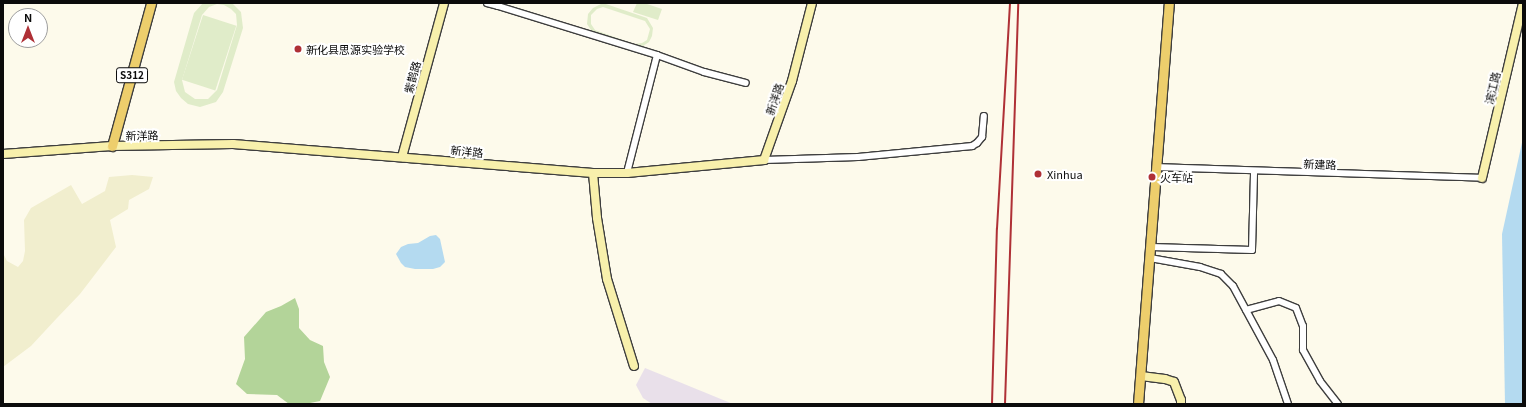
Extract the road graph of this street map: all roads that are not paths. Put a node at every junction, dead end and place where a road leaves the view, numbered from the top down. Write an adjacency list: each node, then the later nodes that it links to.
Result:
1 (152, 3): 11 (main road, S312)
2 (444, 3): 13 (street, 紫鹊路)
3 (487, 3): 7 (street)
4 (812, 3): 14 (street, 新洋路)
5 (1169, 3): 15 (main road)
6 (1523, 3): 19 (street, 滨江路)
7 (498, 5): 8 (street)
8 (657, 55): 9 (street); 18 (street)
9 (746, 83)
10 (984, 116): 14 (street)
11 (112, 146): 12 (street, 新洋路); 13 (street, 新洋路)
12 (3, 154)
13 (402, 156): 17 (street, 新洋路)
14 (764, 160): 18 (street, 新洋路)
15 (1157, 167): 16 (street, 新建路); 20 (main road)
16 (1254, 172): 19 (street, 新建路); 20 (street)
17 (593, 173): 18 (street, 新洋路); 23 (street)
18 (627, 173)
19 (1482, 178)
20 (1151, 246): 21 (main road)
21 (1150, 258): 22 (street); 24 (main road)
22 (1246, 310): 27 (street); 28 (street)
23 (634, 366)
24 (1141, 376): 25 (main road); 26 (street)
25 (1138, 404)
26 (1181, 404)
27 (1288, 404)
28 (1338, 404)

